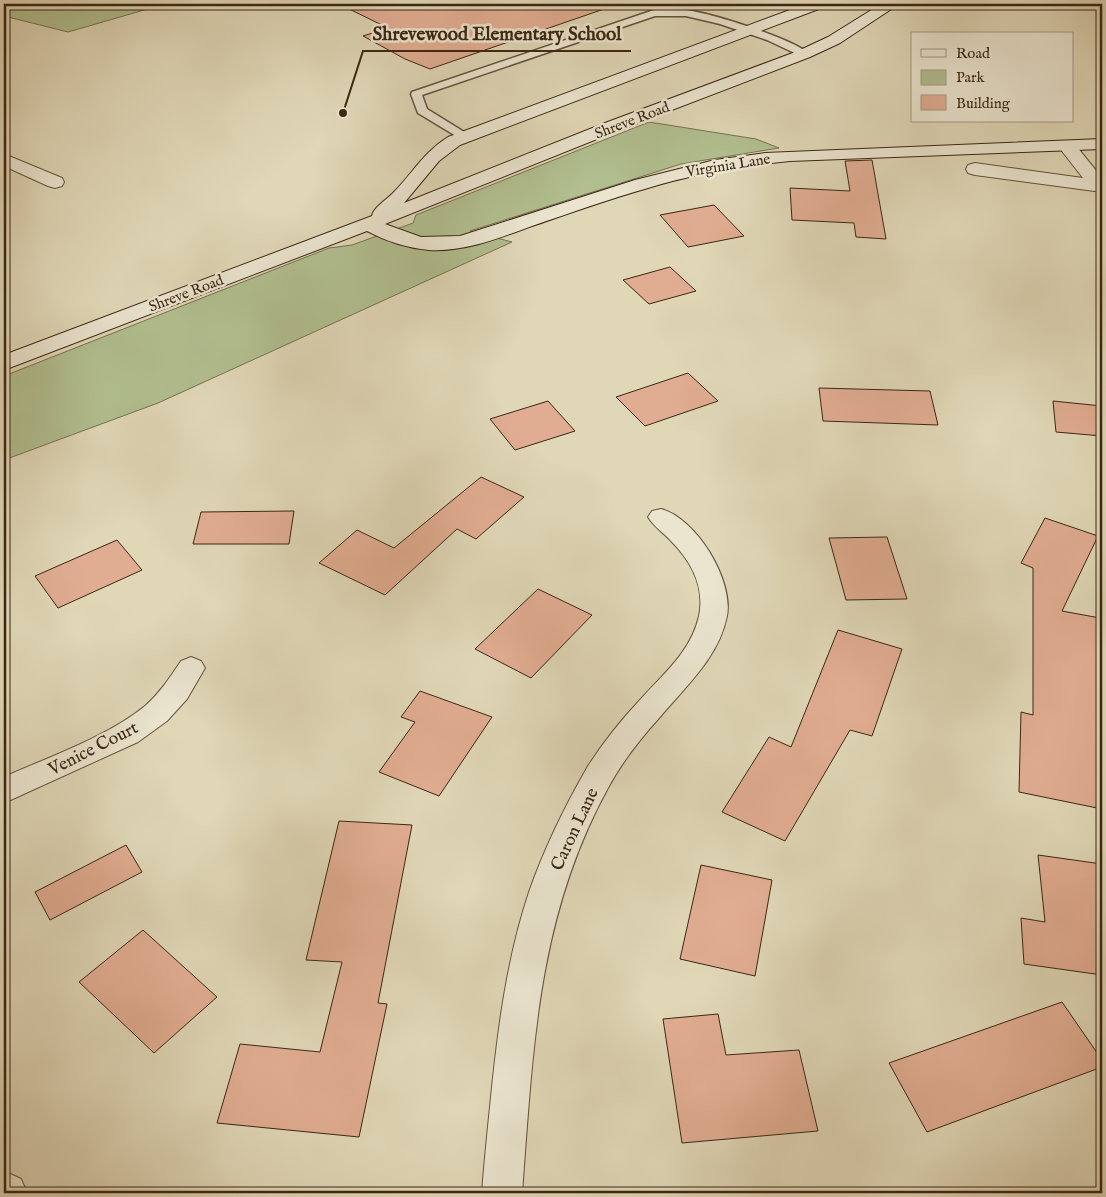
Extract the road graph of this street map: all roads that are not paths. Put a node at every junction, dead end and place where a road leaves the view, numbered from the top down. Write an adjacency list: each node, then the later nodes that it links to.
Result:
1 (819, 4): 3 (main road, Shreve Road)
2 (891, 4): 4 (main road, Shreve Road)
3 (748, 30): 4 (lane); 5 (main road, Shreve Road); 5 (lane)
4 (804, 54): 13 (main road, Shreve Road)
5 (464, 137): 9 (main road, Shreve Road)
6 (1102, 144): 7 (main road, Virginia Lane)
7 (1067, 146): 12 (main road); 14 (main road, Virginia Lane)
8 (4, 160): 11 (main road)
9 (422, 169): 13 (main road); 14 (main road, Shreve Road)
10 (976, 170): 12 (main road)
11 (55, 182)
12 (1100, 185)
13 (457, 190): 14 (main road, Shreve Road)
14 (368, 224): 15 (main road, Shreve Road)
15 (4, 362)
16 (661, 517): 21 (main road, Caron Lane)
17 (191, 668): 18 (main road, Venice Court)
18 (4, 792)
19 (4, 1191): 20 (main road)
20 (7, 1193)
21 (502, 1193)

